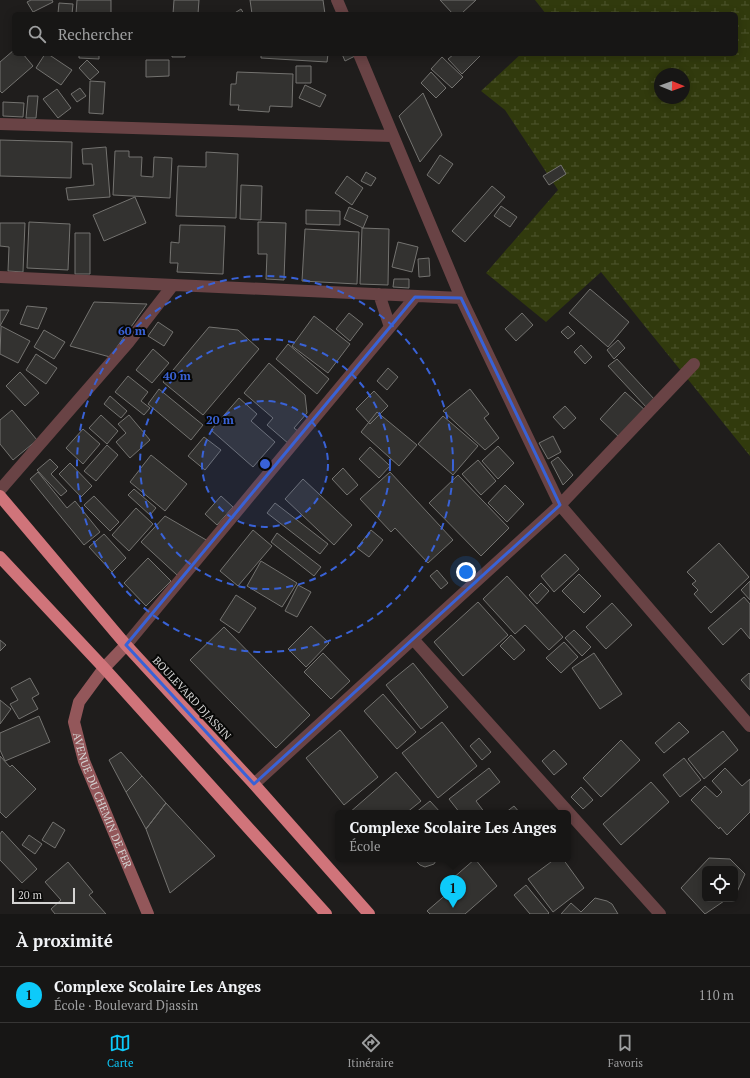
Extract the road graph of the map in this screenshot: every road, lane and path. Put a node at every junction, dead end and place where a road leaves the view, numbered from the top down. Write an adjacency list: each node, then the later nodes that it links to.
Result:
1 (337, 0): 2 (street)
2 (342, 12)
3 (360, 56): 5 (street)
4 (0, 124): 5 (street)
5 (392, 136): 10 (street)
6 (0, 277): 7 (street)
7 (173, 285): 8 (street); 13 (street)
8 (378, 294): 9 (street); 11 (street)
9 (415, 297): 10 (street); 11 (street)
10 (461, 298): 15 (street)
11 (390, 327): 18 (street)
12 (694, 364): 15 (street)
13 (0, 490)
14 (0, 496): 18 (highway, BOULEVARD DJASSIN)
15 (560, 505): 17 (street); 20 (street)
16 (0, 557): 19 (highway)
17 (413, 638): 21 (street); 22 (street)
18 (126, 645): 19 (street, AVENUE DU CHEMIN DE FER); 21 (highway, BOULEVARD DJASSIN)
19 (104, 668): 24 (street, AVENUE DU CHEMIN DE FER); 25 (highway)
20 (750, 726)
21 (254, 784): 26 (highway, BOULEVARD DJASSIN)
22 (567, 810)
23 (571, 815): 27 (street)
24 (148, 914)
25 (326, 914)
26 (369, 914)
27 (660, 914)

